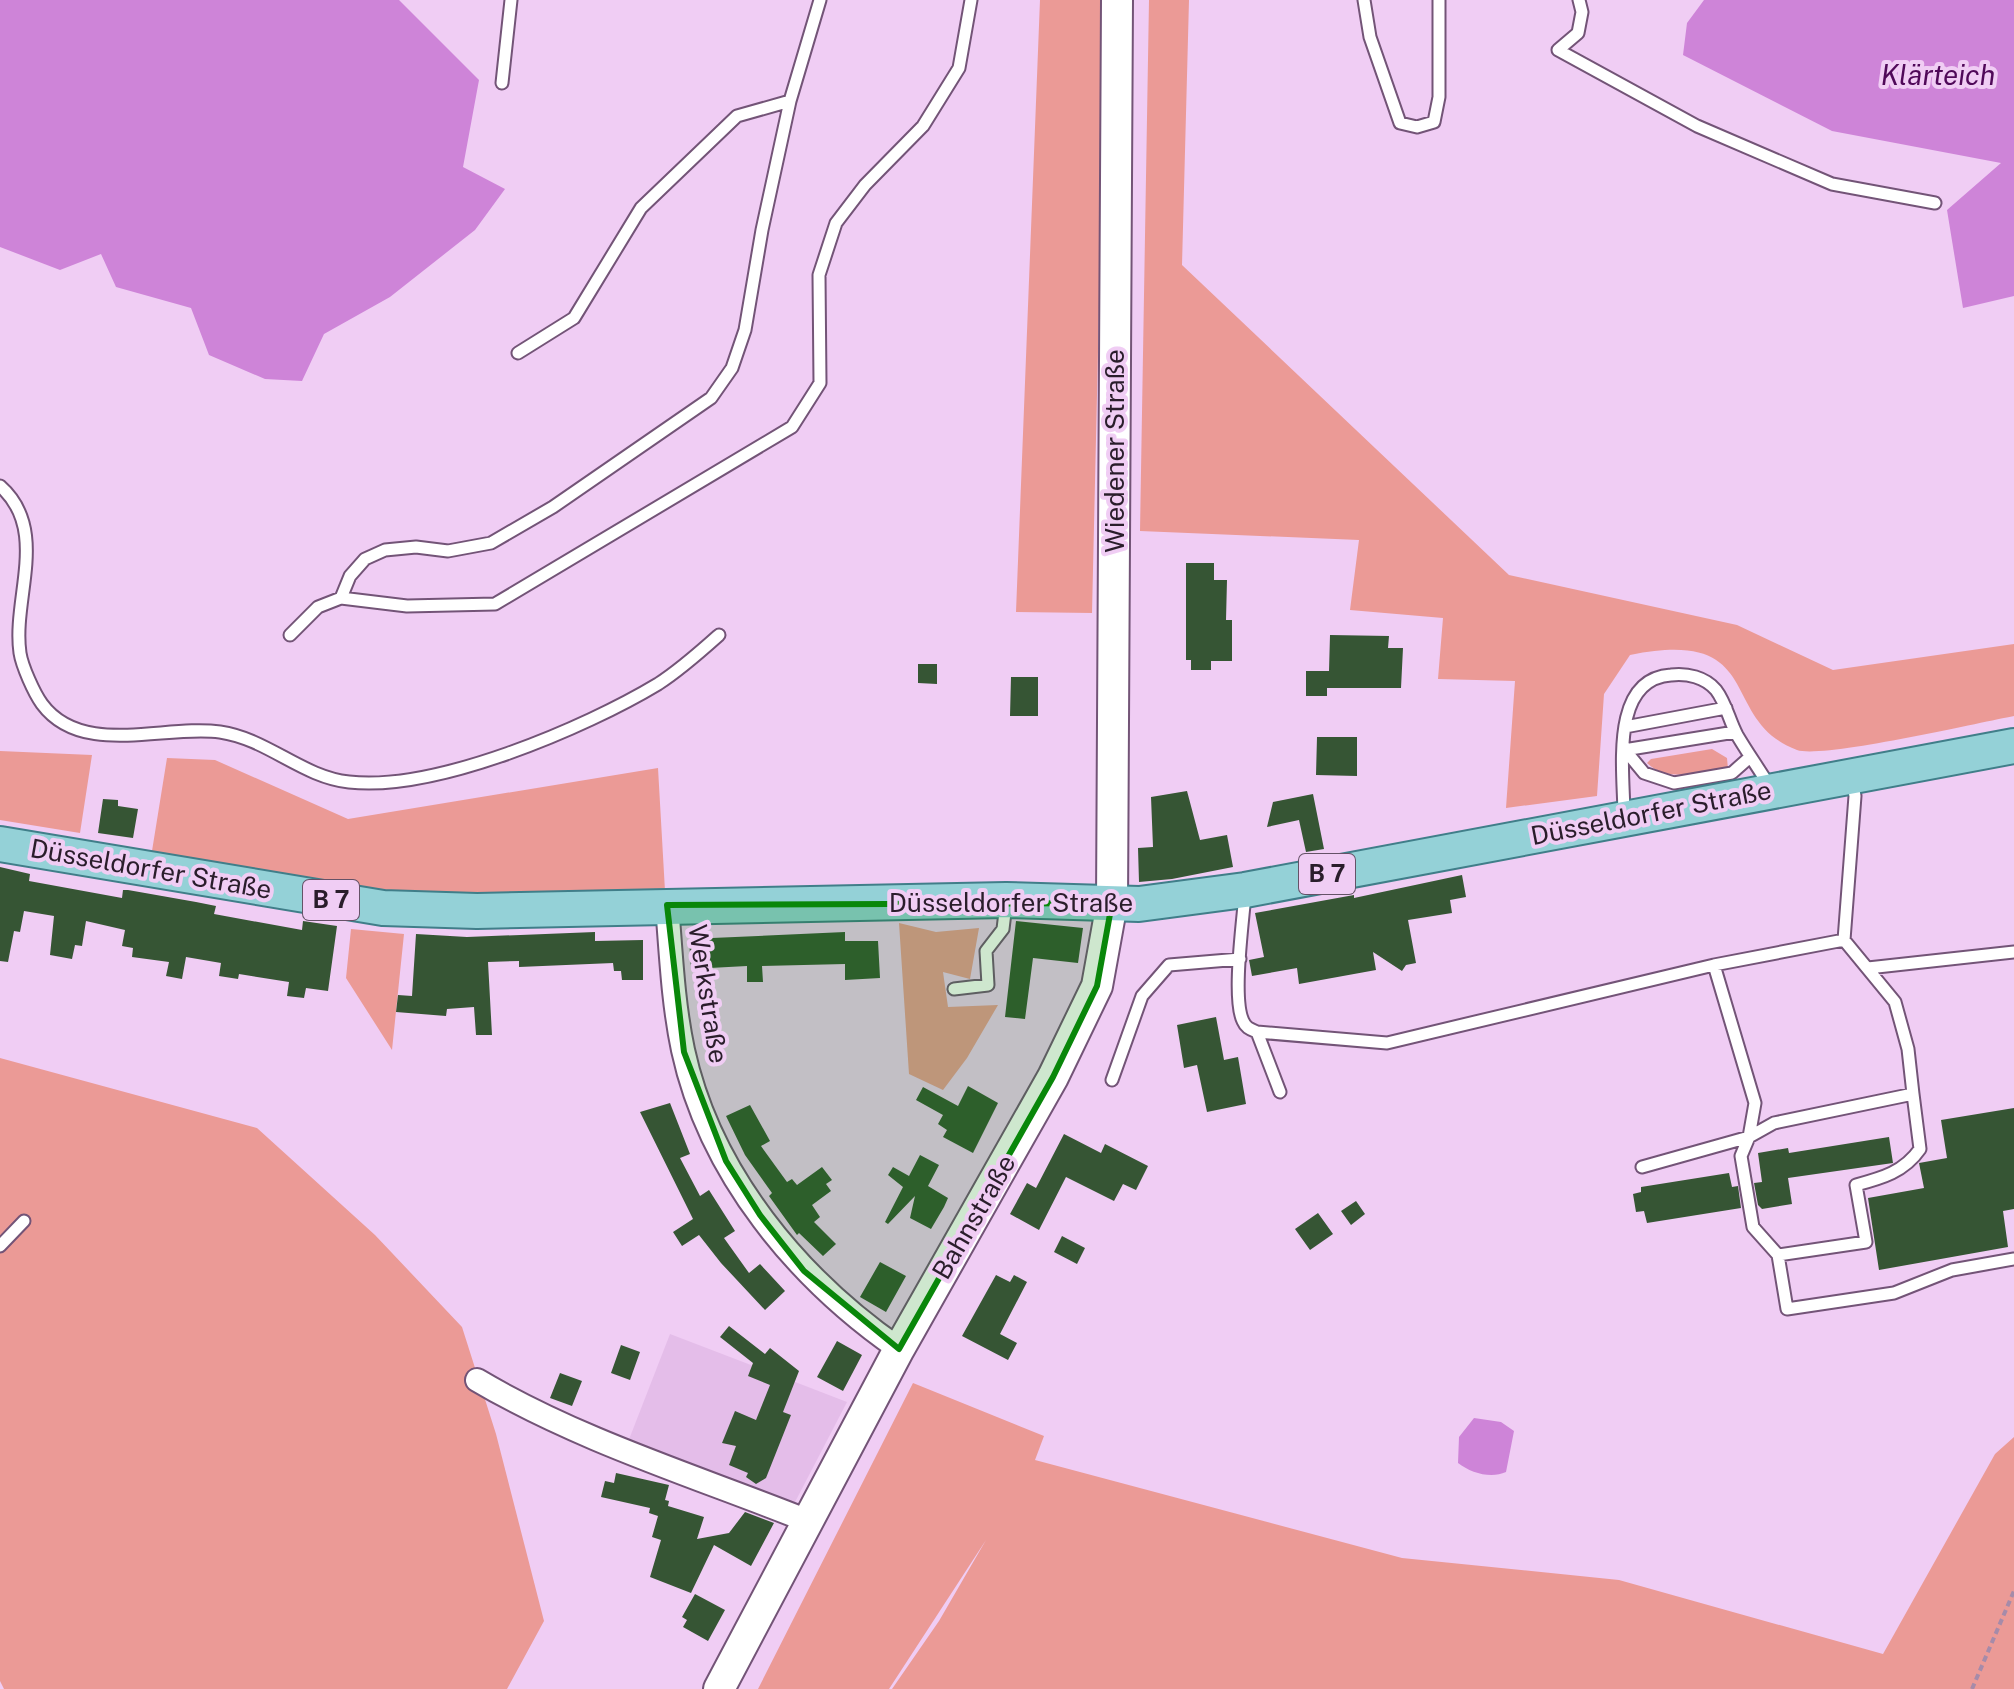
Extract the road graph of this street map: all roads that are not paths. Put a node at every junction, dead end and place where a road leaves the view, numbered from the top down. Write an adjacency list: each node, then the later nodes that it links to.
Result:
1 (511, 0): 8 (lane)
2 (820, 0): 9 (lane)
3 (971, 0): 13 (lane)
4 (1117, 0): 28 (main road, Wiedener Straße)
5 (1364, 0): 6 (lane)
6 (1439, 0)
7 (1579, 0): 10 (lane)
8 (502, 83)
9 (790, 101): 11 (lane); 13 (lane)
10 (1935, 203)
11 (518, 353)
12 (0, 486): 15 (lane)
13 (341, 598): 14 (lane)
14 (290, 635)
15 (719, 635)
16 (1726, 708): 17 (lane); 17 (lane); 18 (lane)
17 (1625, 727): 20 (lane)
18 (1735, 732): 20 (lane); 21 (lane)
19 (2014, 746): 22 (main road, Düsseldorfer Straße / B 7)
20 (1624, 750): 21 (lane); 24 (lane)
21 (1750, 757): 23 (lane)
22 (1851, 775): 23 (main road, Düsseldorfer Straße / B 7); 30 (lane)
23 (1772, 791): 24 (main road, Düsseldorfer Straße / B 7)
24 (1624, 819): 26 (main road, Düsseldorfer Straße / B 7)
25 (0, 844): 29 (main road, Düsseldorfer Straße / B 7)
26 (1245, 890): 28 (main road, Düsseldorfer Straße / B 7); 32 (lane)
27 (1006, 900): 28 (main road, Düsseldorfer Straße / B 7); 29 (main road, Düsseldorfer Straße / B 7); 35 (lane)
28 (1112, 903): 46 (main road, Bahnstraße)
29 (667, 905): 46 (street, Werkstraße)
30 (1844, 940): 33 (lane); 34 (lane)
31 (2014, 952): 34 (lane)
32 (1240, 959): 36 (lane); 37 (lane)
33 (1714, 965): 36 (lane); 40 (lane)
34 (1868, 968): 39 (lane)
35 (954, 989)
36 (1257, 1032): 38 (lane)
37 (1112, 1080)
38 (1280, 1092)
39 (1913, 1094): 40 (lane); 44 (lane)
40 (1749, 1137): 41 (lane); 44 (lane)
41 (1642, 1167)
42 (24, 1221): 43 (lane)
43 (0, 1246)
44 (1778, 1255): 45 (lane)
45 (2014, 1259)
46 (899, 1349): 48 (main road, Bahnstraße)
47 (477, 1380): 48 (street)
48 (808, 1521): 49 (main road, Bahnstraße)
49 (719, 1689)

